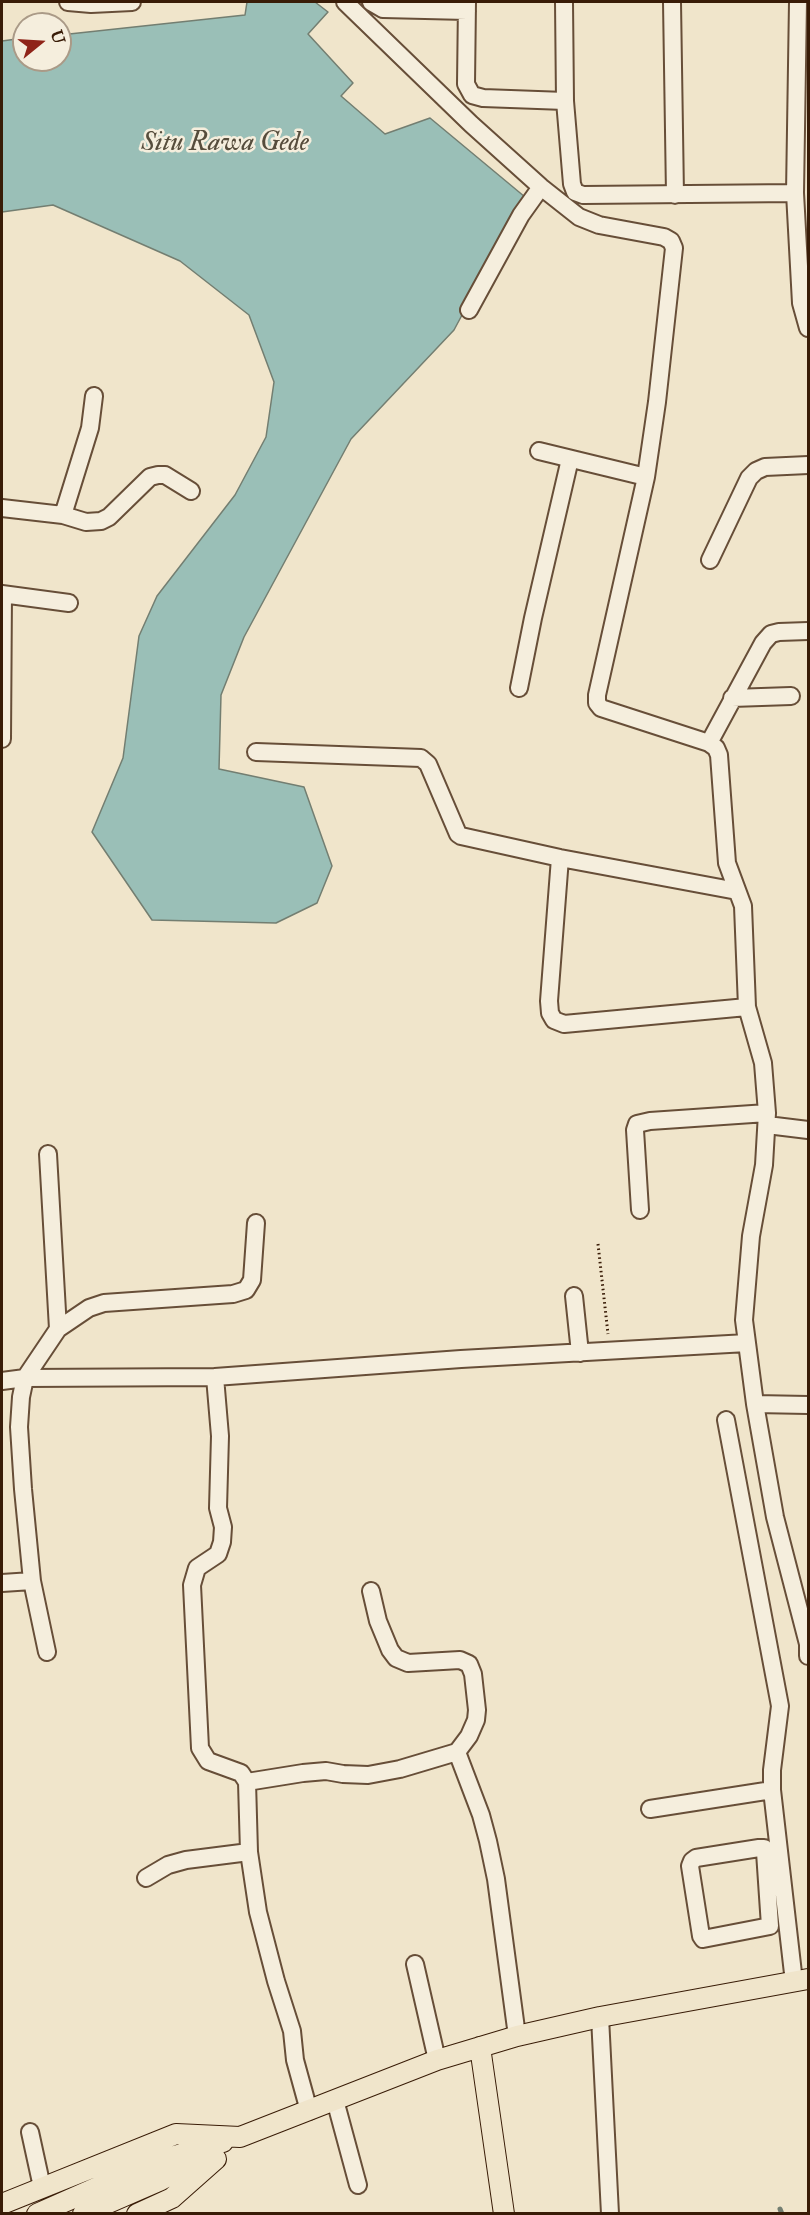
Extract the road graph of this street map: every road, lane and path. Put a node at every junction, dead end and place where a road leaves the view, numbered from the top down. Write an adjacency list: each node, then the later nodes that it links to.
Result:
1 (68, 2): 2 (street)
2 (132, 2)
3 (345, 2): 10 (street)
4 (371, 2): 8 (street)
5 (564, 2): 9 (street)
6 (672, 2): 12 (street)
7 (798, 2): 11 (street)
8 (467, 6): 9 (street)
9 (565, 101): 12 (street)
10 (541, 187): 13 (street); 19 (street)
11 (795, 193): 12 (street); 14 (street)
12 (675, 195)
13 (469, 310)
14 (808, 328)
15 (94, 396): 22 (street)
16 (539, 451): 17 (street)
17 (570, 459): 19 (street); 27 (street)
18 (808, 465): 23 (street)
19 (646, 477): 31 (street)
20 (191, 491): 22 (street)
21 (2, 508): 22 (street)
22 (63, 515)
23 (710, 560)
24 (2, 594): 25 (street); 30 (street)
25 (69, 603)
26 (808, 631): 29 (street)
27 (519, 688)
28 (790, 696): 29 (street)
29 (732, 698): 31 (street)
30 (2, 738)
31 (709, 743): 34 (street)
32 (256, 752): 33 (street)
33 (560, 858): 34 (street); 35 (street)
34 (737, 891): 35 (street)
35 (747, 1007): 36 (street)
36 (767, 1119): 37 (street); 39 (street); 44 (street)
37 (808, 1130)
38 (48, 1154): 43 (street)
39 (640, 1210)
40 (256, 1223): 43 (street)
41 (598, 1244): 45 (path)
42 (574, 1296): 46 (street)
43 (58, 1329): 48 (street)
44 (747, 1343): 45 (street); 50 (street)
45 (609, 1351): 46 (street)
46 (580, 1353): 47 (street)
47 (215, 1377): 48 (street); 60 (street)
48 (25, 1378): 49 (street); 53 (street)
49 (2, 1381)
50 (755, 1404): 51 (street); 56 (street)
51 (808, 1405)
52 (726, 1420): 61 (street)
53 (32, 1581): 54 (street); 57 (street)
54 (2, 1583)
55 (371, 1591): 59 (street)
56 (808, 1644): 58 (street)
57 (47, 1652)
58 (808, 1656)
59 (457, 1752): 60 (street); 69 (street)
60 (248, 1782): 63 (street)
61 (772, 1790): 62 (street); 65 (street)
62 (650, 1809)
63 (249, 1852): 64 (street); 73 (street)
64 (146, 1878)
65 (776, 1885): 65 (street); 67 (street)
66 (415, 1964): 71 (street)
67 (802, 1981): 68 (main road)
68 (600, 2018): 69 (main road); 84 (street)
69 (517, 2036): 70 (main road)
70 (480, 2047): 71 (main road); 83 (main road)
71 (437, 2060): 72 (main road)
72 (335, 2100): 73 (main road); 77 (street)
73 (309, 2111): 75 (main road)
74 (30, 2133): 78 (street)
75 (239, 2138): 76 (main road); 78 (main road); 82 (main road)
76 (159, 2170): 80 (main road); 81 (main road)
77 (358, 2185)
78 (42, 2187): 79 (main road)
79 (2, 2204)
80 (37, 2214)
81 (83, 2214)
82 (137, 2214)
83 (504, 2214)
84 (610, 2214)

